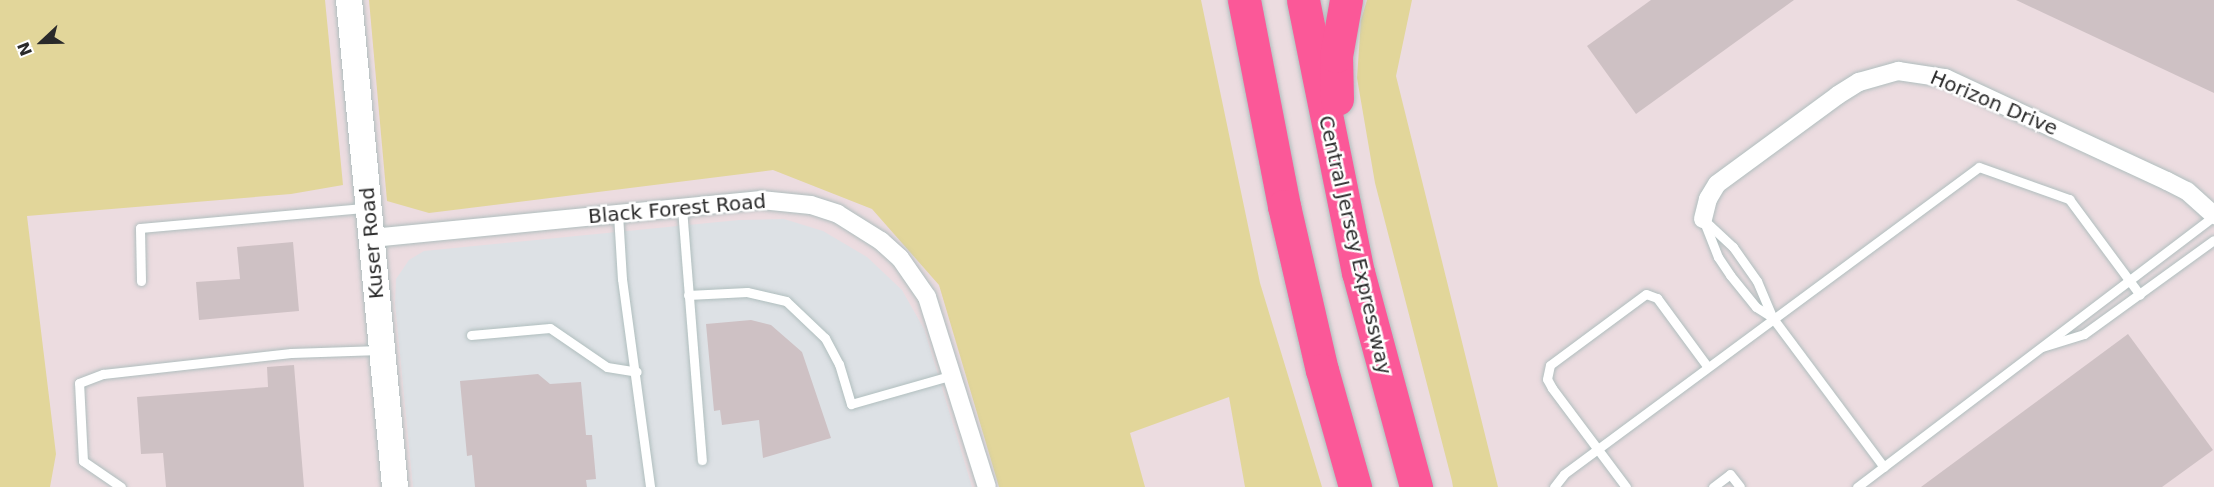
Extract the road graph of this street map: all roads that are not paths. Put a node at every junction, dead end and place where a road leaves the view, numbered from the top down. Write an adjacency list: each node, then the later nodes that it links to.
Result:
1 (349, 0): 7 (street, Kuser Road)
2 (1223, 0): 23 (highway)
3 (1244, 0): 23 (highway)
4 (1303, 0): 21 (highway, Central Jersey Expressway)
5 (1346, 0): 21 (highway)
6 (682, 207): 8 (street, Black Forest Road); 15 (lane); 25 (street, Black Forest Road)
7 (369, 208): 11 (street, Kuser Road); 14 (lane)
8 (618, 214): 11 (street, Black Forest Road); 24 (lane)
9 (2214, 215): 10 (street, Horizon Drive); 13 (lane)
10 (1703, 219): 17 (lane); 17 (lane)
11 (372, 238): 20 (street, Kuser Road)
12 (2214, 240): 16 (lane)
13 (2129, 280): 16 (lane); 17 (lane); 19 (lane)
14 (141, 281)
15 (688, 295): 25 (lane); 27 (lane)
16 (2140, 295): 19 (lane)
17 (1772, 317): 22 (lane); 28 (lane)
18 (471, 335): 24 (lane)
19 (2042, 347): 28 (lane)
20 (382, 350): 29 (lane); 30 (street, Kuser Road)
21 (1380, 359): 34 (highway, Central Jersey Expressway)
22 (1707, 366): 26 (lane); 26 (lane)
23 (1322, 370): 33 (highway)
24 (637, 372): 31 (lane)
25 (954, 375): 32 (street, Black Forest Road)
26 (1597, 449): 35 (lane); 36 (lane)
27 (702, 460)
28 (1884, 467): 39 (lane)
29 (121, 487)
30 (395, 487)
31 (650, 487)
32 (987, 487)
33 (1355, 487)
34 (1416, 487)
35 (1554, 487)
36 (1626, 487)
37 (1713, 487): 38 (lane)
38 (1740, 487)
39 (1857, 487)

